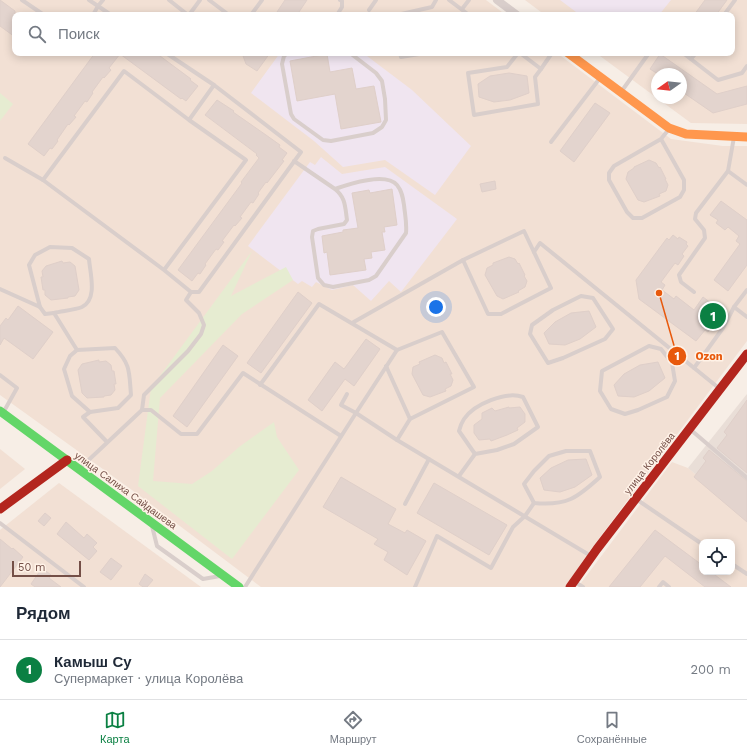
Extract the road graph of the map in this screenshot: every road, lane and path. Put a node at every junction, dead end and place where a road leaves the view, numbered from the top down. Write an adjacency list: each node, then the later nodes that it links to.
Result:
1 (22, 0): 18 (lane)
2 (90, 0): 15 (lane)
3 (103, 0): 15 (lane)
4 (169, 0): 21 (lane)
5 (200, 0): 22 (lane)
6 (209, 0): 23 (lane)
7 (262, 0): 24 (lane)
8 (340, 0): 25 (lane)
9 (376, 0): 16 (lane)
10 (436, 0): 26 (lane)
11 (449, 0): 17 (lane)
12 (469, 0): 17 (lane)
13 (497, 0): 28 (street)
14 (735, 0): 29 (lane)
15 (98, 6): 19 (lane); 20 (lane)
16 (369, 10)
17 (462, 10): 27 (lane)
18 (40, 12)
19 (95, 12)
20 (107, 12)
21 (184, 12)
22 (190, 12)
23 (225, 12)
24 (253, 12)
25 (339, 12)
26 (410, 12)
27 (465, 12)
28 (513, 12)
29 (726, 12)
30 (170, 56): 44 (lane)
31 (284, 56): 32 (lane)
32 (354, 56)
33 (516, 56): 42 (lane)
34 (523, 56): 42 (lane)
35 (550, 56): 42 (lane)
36 (572, 56): 43 (street)
37 (647, 56): 45 (lane)
38 (687, 56): 40 (lane)
39 (694, 56): 40 (lane)
40 (691, 59): 41 (lane)
41 (747, 66)
42 (541, 69)
43 (601, 77): 45 (street); 51 (lane)
44 (214, 86): 46 (lane); 53 (lane)
45 (620, 92): 47 (street)
46 (189, 120): 55 (lane); 60 (lane)
47 (669, 128): 48 (street); 50 (lane)
48 (734, 136): 49 (street); 54 (lane)
49 (747, 137)
50 (661, 139): 50 (lane)
51 (552, 142)
52 (5, 158): 55 (lane)
53 (294, 161): 57 (lane); 64 (lane)
54 (728, 171): 56 (lane); 65 (lane)
55 (43, 180): 60 (lane)
56 (747, 185)
57 (335, 189): 57 (lane)
58 (534, 252): 59 (lane); 59 (lane); 63 (lane)
59 (463, 260): 71 (lane)
60 (164, 270): 64 (lane)
61 (0, 289): 67 (lane)
62 (747, 290): 68 (lane)
63 (600, 291): 66 (lane); 72 (lane)
64 (191, 292): 83 (lane)
65 (694, 292)
66 (593, 298): 66 (lane)
67 (40, 307): 69 (lane); 69 (lane)
68 (734, 307): 70 (lane); 78 (lane)
69 (54, 313): 74 (lane)
70 (747, 317)
71 (352, 323): 75 (lane); 80 (lane)
72 (666, 346): 73 (lane); 78 (lane)
73 (661, 349): 73 (lane)
74 (77, 350): 85 (lane); 85 (lane)
75 (397, 350): 77 (lane); 87 (lane)
76 (747, 354): 81 (street, улица Королёва)
77 (386, 366): 86 (lane); 87 (lane)
78 (694, 368): 81 (lane)
79 (0, 375): 84 (lane)
80 (260, 385): 83 (lane); 89 (lane)
81 (720, 389): 88 (street, улица Королёва)
82 (347, 394): 86 (lane)
83 (142, 410): 91 (lane)
84 (1, 412): 94 (street, улица Салиха Сайдашева)
85 (90, 412): 91 (lane)
86 (356, 413): 89 (lane); 90 (lane)
87 (410, 419): 90 (lane)
88 (689, 429): 97 (lane); 98 (street, улица Королёва)
89 (341, 436): 113 (lane)
90 (397, 440): 93 (lane)
91 (107, 442): 95 (lane)
92 (475, 454): 92 (lane); 96 (lane)
93 (429, 459): 96 (lane); 100 (lane)
94 (67, 460): 95 (street, улица Салиха Сайдашева); 101 (street)
95 (78, 469): 103 (street, улица Салиха Сайдашева)
96 (459, 476): 102 (lane)
97 (747, 478)
98 (635, 499): 105 (lane); 106 (street, улица Королёва)
99 (534, 503): 99 (lane); 102 (lane)
100 (405, 504)
101 (0, 509)
102 (524, 516): 106 (lane); 114 (lane)
103 (150, 522): 109 (street, улица Салиха Сайдашева); 109 (lane)
104 (0, 523): 111 (lane)
105 (699, 542)
106 (591, 557): 110 (street, улица Королёва)
107 (735, 566): 108 (lane)
108 (747, 574)
109 (223, 575): 112 (street, улица Салиха Сайдашева)
110 (572, 584): 115 (lane)
111 (84, 587)
112 (239, 587)
113 (245, 587)
114 (415, 587)
115 (583, 587)
116 (659, 587): 117 (lane)
117 (669, 587)

